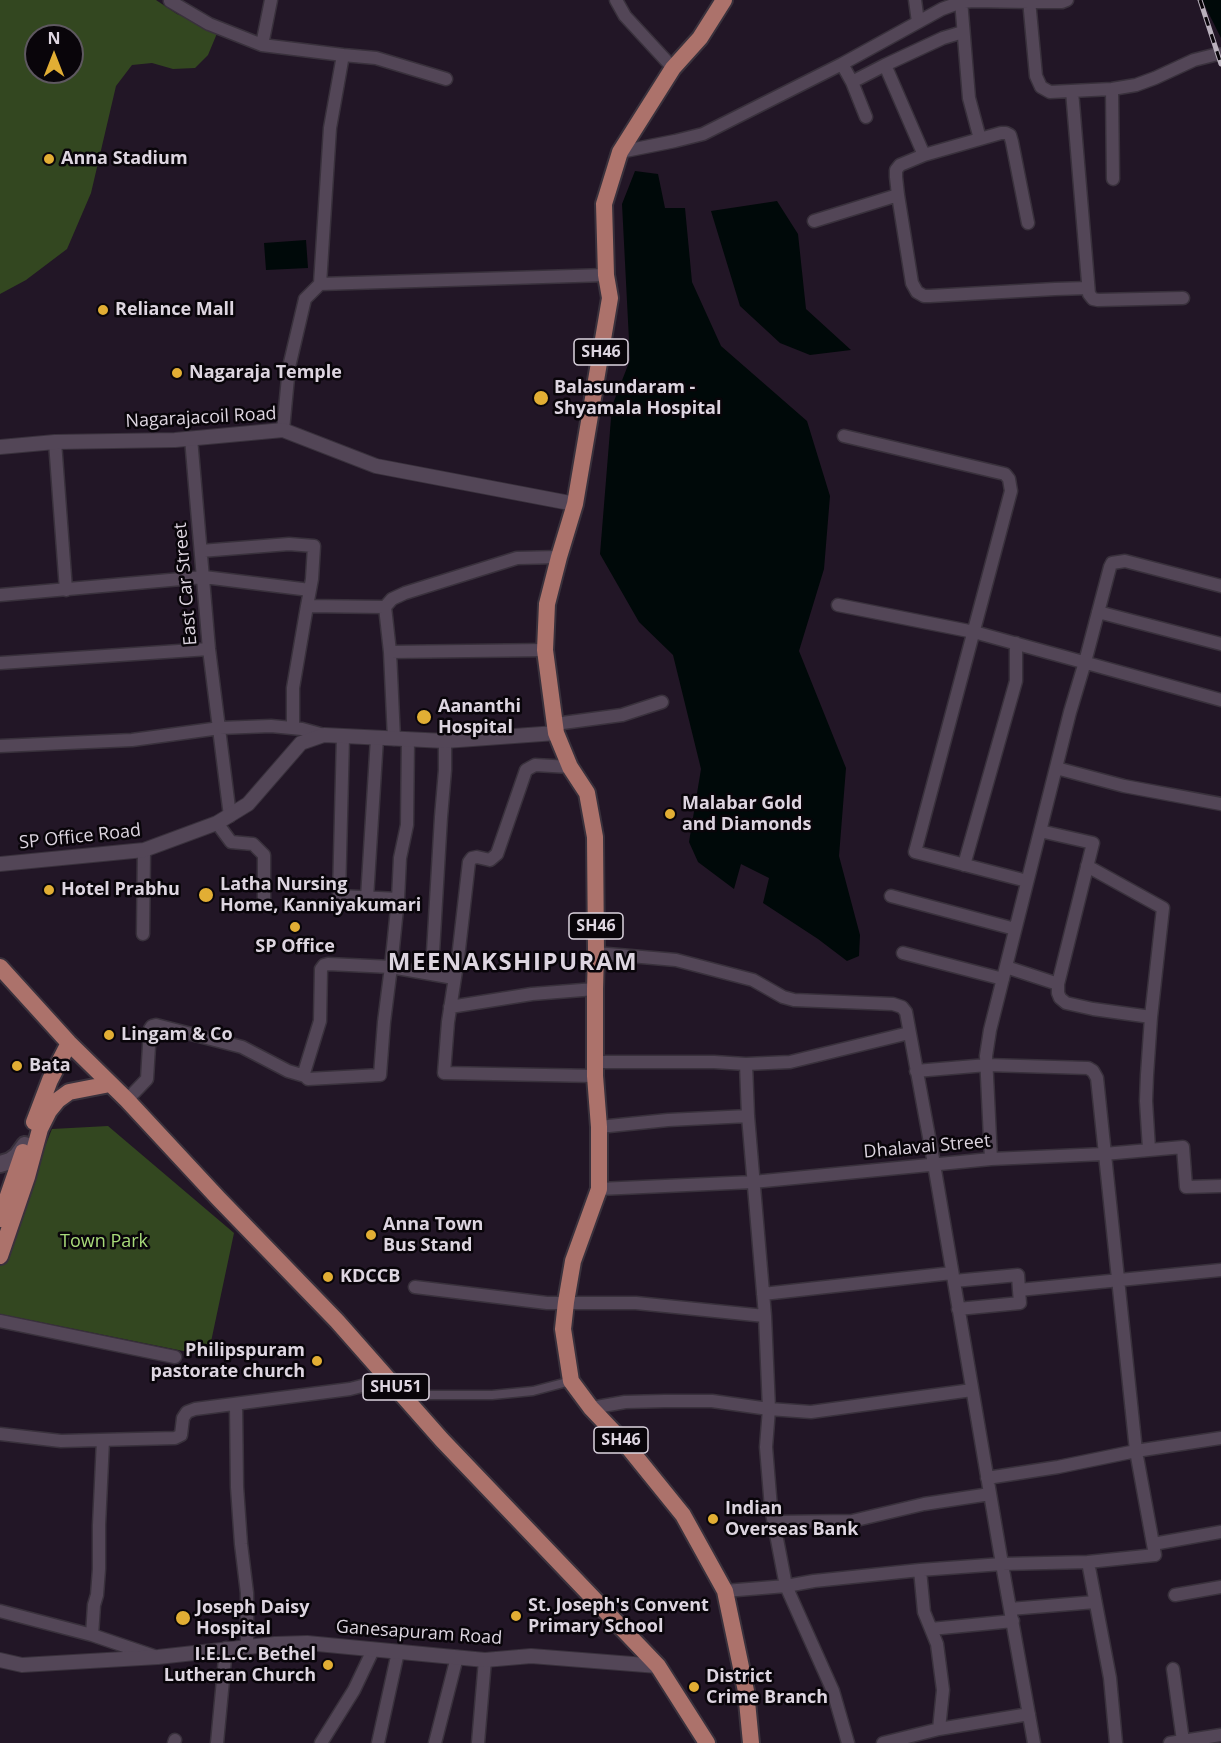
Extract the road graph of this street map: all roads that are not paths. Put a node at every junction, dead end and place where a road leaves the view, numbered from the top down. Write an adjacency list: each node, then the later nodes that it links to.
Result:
1 (271, 0): 11 (street)
2 (616, 0): 16 (street)
3 (724, 0): 16 (main road, SH46)
4 (915, 0): 9 (street)
5 (1067, 0): 8 (street)
6 (170, 1): 11 (street)
7 (961, 1): 8 (street); 9 (street); 10 (street)
8 (1029, 1): 20 (street)
9 (918, 22): 14 (street)
10 (963, 32): 15 (street); 22 (street)
11 (262, 45): 12 (street)
12 (343, 55): 17 (street); 30 (street)
13 (1221, 55): 19 (street)
14 (842, 64): 18 (street); 23 (street)
15 (885, 65): 18 (street); 24 (street)
16 (673, 68): 23 (main road, SH46)
17 (446, 79)
18 (852, 82): 21 (street)
19 (1112, 89): 20 (street); 25 (street)
20 (1072, 91): 31 (street)
21 (866, 117)
22 (980, 139): 24 (street); 28 (street)
23 (620, 152): 29 (main road, SH46)
24 (924, 155): 26 (street)
25 (1113, 179)
26 (898, 195): 27 (street); 31 (street)
27 (814, 221)
28 (1028, 223)
29 (606, 275): 30 (street); 38 (main road, SH46)
30 (320, 284): 33 (street)
31 (1088, 288): 32 (street)
32 (1183, 298)
33 (282, 430): 35 (street, Nagarajacoil Road); 38 (street, Nagarajacoil Road)
34 (844, 436): 50 (street)
35 (191, 438): 36 (street, Nagarajacoil Road); 39 (street, East Car Street)
36 (55, 442): 37 (street, Nagarajacoil Road); 43 (street)
37 (0, 447)
38 (575, 504): 40 (main road, SH46)
39 (201, 551): 41 (street, East Car Street); 44 (street)
40 (559, 557): 48 (street); 54 (main road, SH46)
41 (204, 577): 43 (street); 44 (street); 53 (street, East Car Street)
42 (1221, 586): 49 (street)
43 (66, 590): 45 (street)
44 (310, 590): 47 (street)
45 (0, 595)
46 (838, 605): 50 (street)
47 (306, 606): 48 (street); 61 (street)
48 (385, 607): 55 (street)
49 (1098, 612): 52 (street); 56 (street)
50 (974, 632): 51 (street); 77 (street)
51 (1016, 644): 56 (street); 77 (street)
52 (1221, 644)
53 (209, 649): 57 (street); 60 (street, East Car Street)
54 (545, 650): 55 (street); 62 (main road, SH46)
55 (390, 652): 66 (street)
56 (1085, 662): 58 (street); 70 (street)
57 (0, 663)
58 (1221, 700)
59 (662, 702): 62 (street)
60 (220, 728): 61 (street); 68 (street); 72 (street, East Car Street)
61 (293, 728): 63 (street)
62 (555, 728): 67 (street, SP Office Road); 69 (main road, SH46)
63 (324, 735): 64 (street, SP Office Road); 72 (street, SP Office Road)
64 (343, 736): 65 (street, SP Office Road); 81 (street)
65 (376, 738): 66 (street, SP Office Road); 81 (street)
66 (401, 739): 67 (street, SP Office Road); 82 (street)
67 (445, 741): 86 (street)
68 (0, 746)
69 (570, 767): 87 (main road, SH46); 92 (street)
70 (1056, 768): 71 (street); 74 (street)
71 (1221, 804)
72 (230, 816): 73 (street, SP Office Road)
73 (217, 823): 75 (street, SP Office Road); 83 (street)
74 (1040, 831): 78 (street); 79 (street)
75 (144, 850): 76 (street, SP Office Road); 85 (street)
76 (0, 864)
77 (964, 865): 79 (street)
78 (1087, 866): 93 (street); 96 (street)
79 (1027, 881): 84 (street)
80 (891, 896): 84 (street)
81 (367, 898): 82 (street)
82 (398, 899): 90 (street)
83 (264, 901)
84 (1016, 929): 91 (street)
85 (143, 934)
86 (433, 952)
87 (596, 952): 94 (main road, SH46); 97 (street)
88 (903, 953): 91 (street)
89 (0, 967): 98 (main road, SHU51)
90 (391, 967): 92 (street); 103 (street); 103 (street)
91 (1004, 973): 93 (street); 100 (street)
92 (454, 978): 95 (street)
93 (1058, 984): 96 (street)
94 (595, 989): 95 (street); 101 (main road, SH46)
95 (450, 1007): 101 (street)
96 (1151, 1017): 109 (street)
97 (909, 1033): 99 (street); 102 (street)
98 (69, 1043): 104 (main road, SHU51); 108 (main road)
99 (746, 1065): 101 (street); 106 (street)
100 (987, 1065): 102 (street); 110 (street); 111 (street)
101 (595, 1069): 107 (main road, SH46)
102 (916, 1071): 113 (street)
103 (305, 1076): 105 (street)
104 (110, 1084): 105 (main road, SHU51); 118 (main road)
105 (127, 1100): 130 (main road, SHU51)
106 (748, 1116): 107 (street); 114 (street)
107 (599, 1127): 116 (main road, SH46)
108 (26, 1145): 112 (main road); 117 (main road)
109 (1149, 1149): 110 (street, Dhalavai Street); 115 (street, Dhalavai Street)
110 (1104, 1154): 111 (street, Dhalavai Street); 121 (street)
111 (991, 1159): 113 (street, Dhalavai Street)
112 (0, 1164)
113 (934, 1164): 114 (street, Dhalavai Street); 120 (street)
114 (753, 1182): 116 (street, Dhalavai Street); 124 (street)
115 (1221, 1186)
116 (599, 1189): 125 (main road, SH46)
117 (0, 1219)
118 (0, 1256)
119 (1221, 1270): 121 (street)
120 (953, 1277): 123 (street); 124 (street); 126 (street)
121 (1119, 1280): 123 (street); 140 (street)
122 (415, 1287): 125 (street)
123 (1019, 1290): 126 (street)
124 (763, 1294): 127 (street)
125 (566, 1302): 127 (street); 131 (main road, SH46)
126 (958, 1309): 132 (street)
127 (765, 1316): 136 (street)
128 (0, 1321): 129 (street)
129 (175, 1357)
130 (389, 1379): 133 (main road, SHU51); 134 (street)
131 (571, 1381): 133 (street); 135 (main road, SH46)
132 (972, 1390): 136 (street); 141 (street)
133 (404, 1395): 166 (main road, SHU51)
134 (237, 1405): 139 (street); 158 (street)
135 (591, 1408): 136 (street); 151 (main road, SH46)
136 (769, 1409): 143 (street)
137 (0, 1434): 139 (street)
138 (1221, 1438): 140 (street)
139 (103, 1440): 157 (street)
140 (1136, 1451): 141 (street); 145 (street)
141 (987, 1478): 142 (street)
142 (990, 1494): 143 (street); 147 (street)
143 (774, 1522): 149 (street)
144 (1221, 1532): 145 (street)
145 (1154, 1544): 146 (street)
146 (1088, 1562): 147 (street); 153 (street)
147 (1002, 1564): 148 (street); 155 (street)
148 (920, 1570): 149 (street); 156 (street)
149 (786, 1586): 151 (street); 180 (street)
150 (1221, 1587): 152 (street)
151 (725, 1591): 179 (main road, SH46)
152 (1175, 1595)
153 (1095, 1602): 155 (street); 183 (street)
154 (0, 1611): 157 (street)
155 (1011, 1615): 156 (street); 168 (street)
156 (931, 1629): 169 (street)
157 (92, 1635): 162 (street)
158 (247, 1647): 159 (street, Ganesapuram Road); 160 (street, Ganesapuram Road)
159 (226, 1648): 162 (street, Ganesapuram Road); 173 (street)
160 (373, 1650): 161 (street, Ganesapuram Road); 174 (street)
161 (398, 1652): 163 (street, Ganesapuram Road); 175 (street)
162 (158, 1657): 164 (street, Ganesapuram Road)
163 (457, 1657): 165 (street, Ganesapuram Road); 176 (street)
164 (0, 1660)
165 (485, 1660): 166 (street, Ganesapuram Road); 177 (street)
166 (658, 1666): 178 (main road, SHU51)
167 (1173, 1669): 171 (street)
168 (1029, 1714): 169 (street); 182 (street)
169 (939, 1729): 181 (street)
170 (1221, 1735): 172 (street)
171 (1183, 1741): 172 (street); 184 (street)
172 (1199, 1741)
173 (217, 1743)
174 (321, 1743)
175 (378, 1743)
176 (435, 1743)
177 (478, 1743)
178 (707, 1743)
179 (751, 1743)
180 (848, 1743)
181 (883, 1743)
182 (1034, 1743)
183 (1116, 1743)
184 (1170, 1743)

